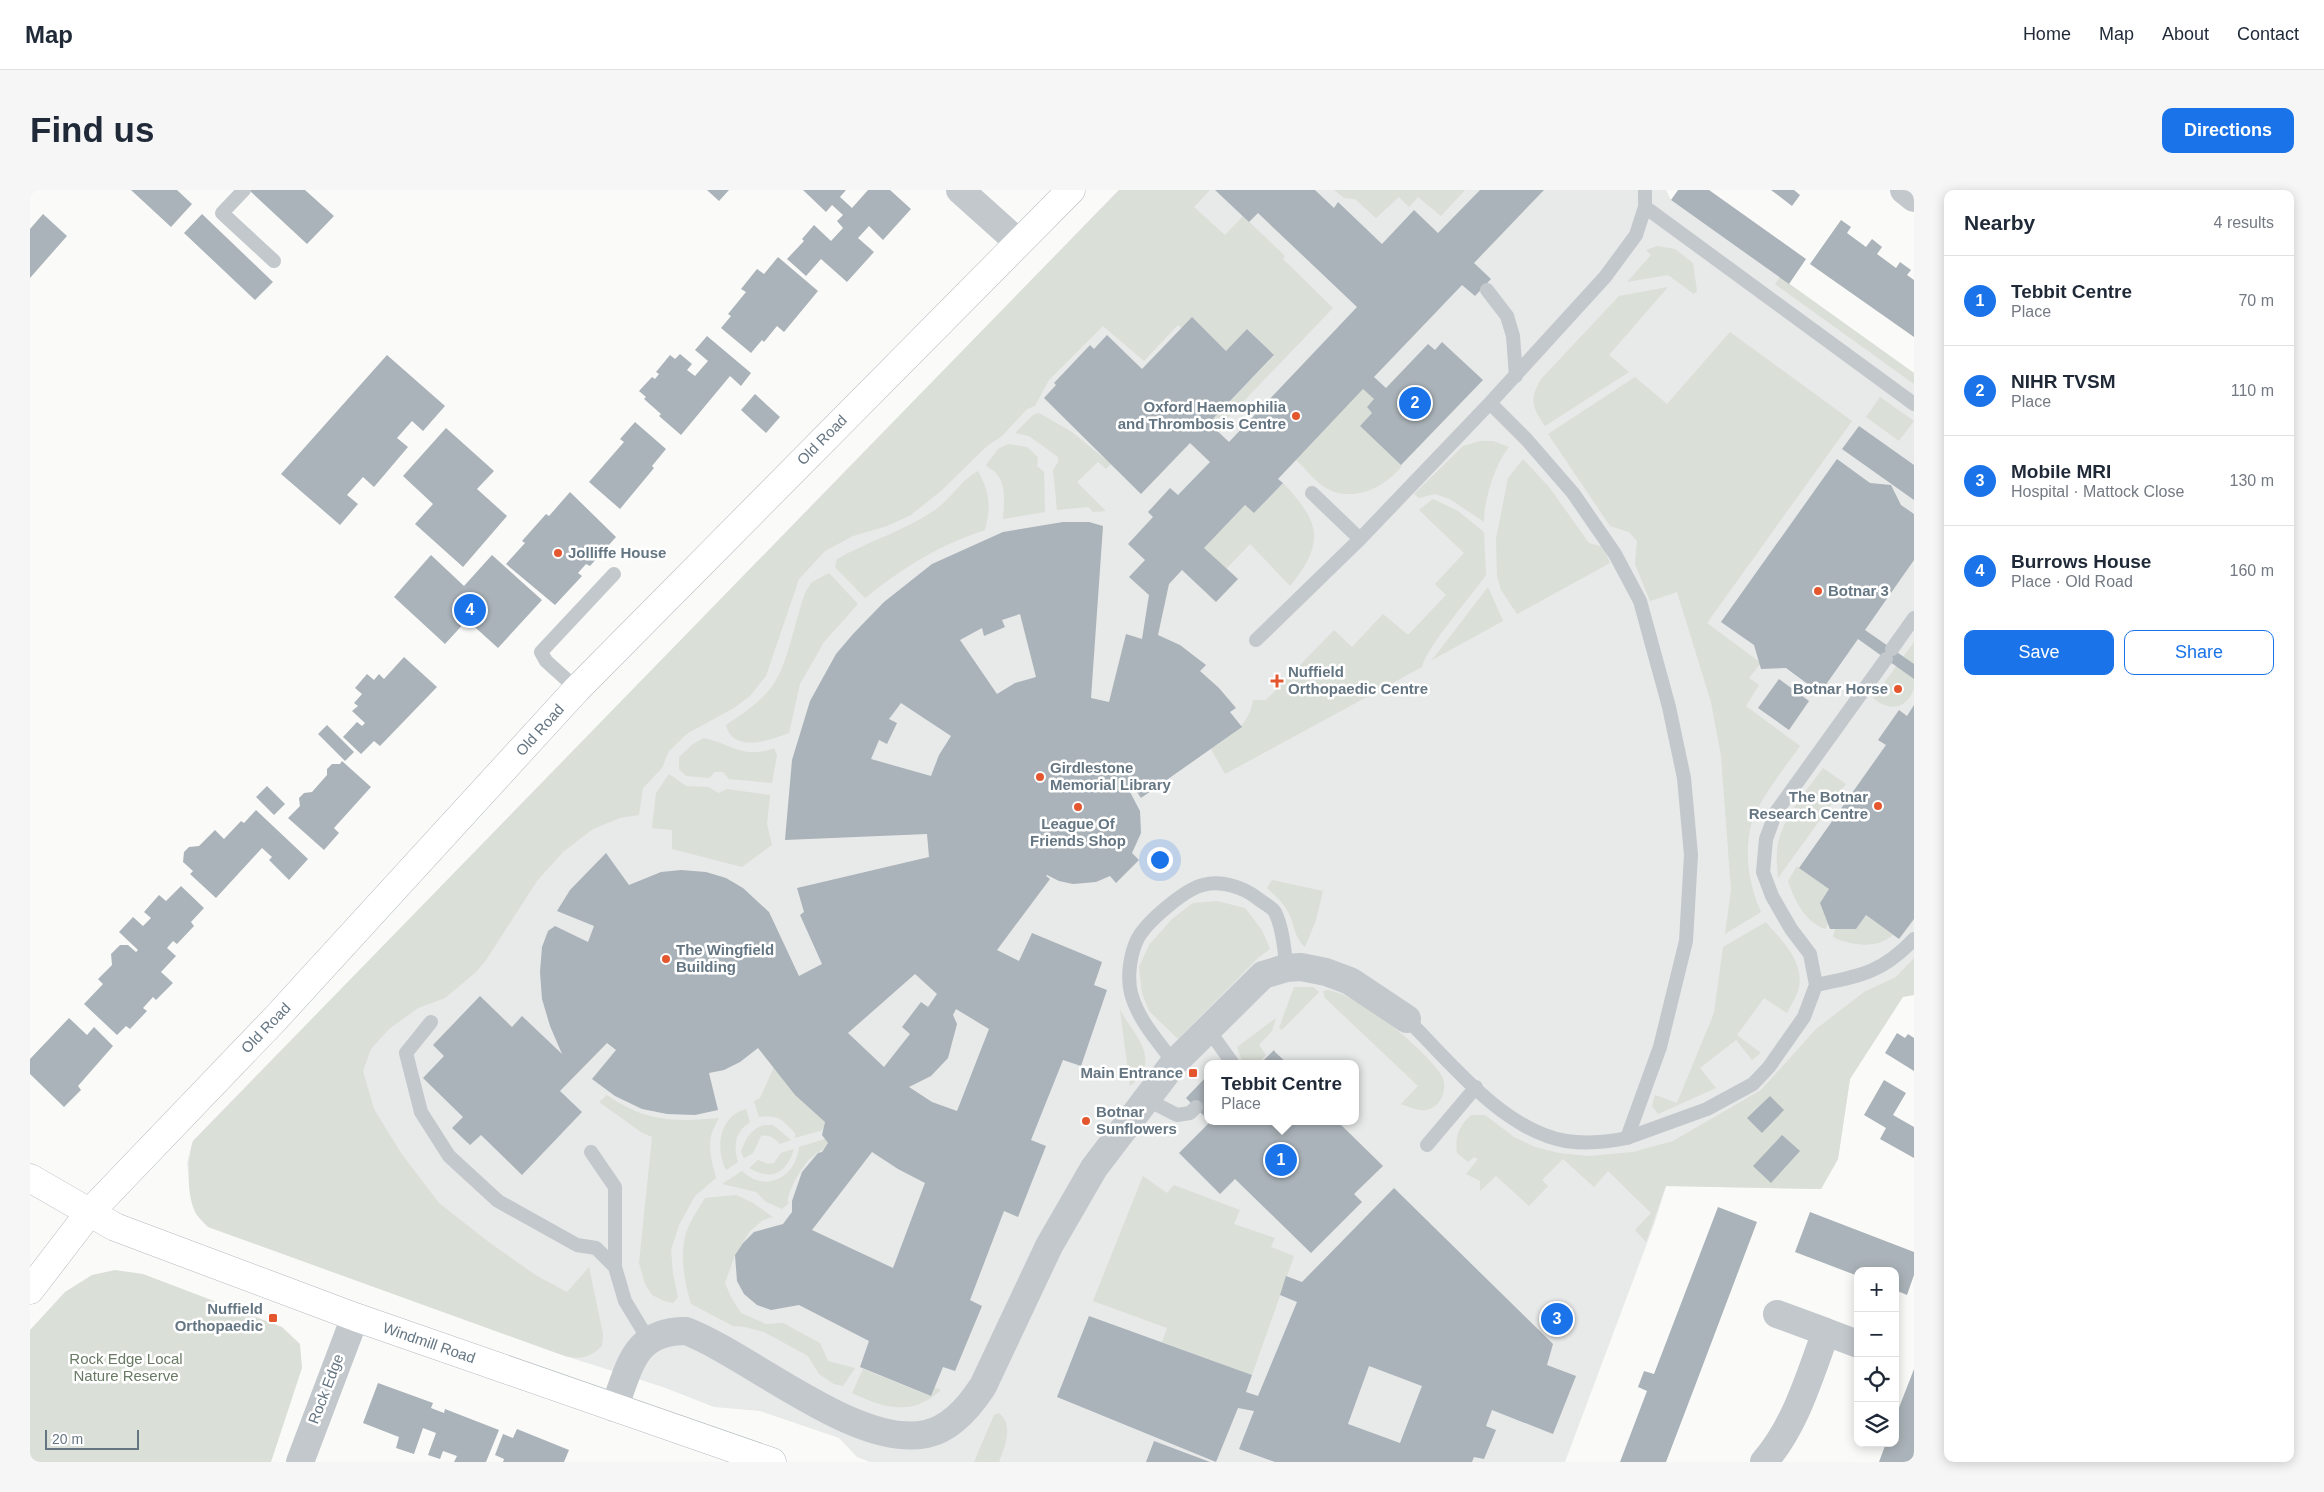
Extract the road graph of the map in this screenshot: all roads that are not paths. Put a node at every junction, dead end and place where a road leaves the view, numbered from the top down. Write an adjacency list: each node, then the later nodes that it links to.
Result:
1 (244, 190): 9 (lane)
2 (960, 190): 8 (street)
3 (1071, 190): 8 (street, Old Road)
4 (1645, 190): 7 (lane)
5 (1904, 190): 6 (street)
6 (1914, 198)
7 (1645, 207): 11 (lane); 13 (lane)
8 (1018, 242): 19 (street, Old Road)
9 (274, 261)
10 (1487, 290): 11 (lane)
11 (1516, 376): 12 (lane)
12 (1490, 403): 15 (lane); 31 (lane)
13 (1914, 404)
14 (1312, 493): 15 (lane)
15 (1360, 539): 18 (lane)
16 (614, 574): 19 (lane)
17 (1914, 618): 22 (lane)
18 (1256, 640)
19 (577, 689): 35 (street, Old Road)
20 (1914, 939): 22 (lane)
21 (1286, 968): 23 (street); 25 (street); 27 (lane)
22 (1816, 985): 31 (lane)
23 (1407, 1019): 28 (lane)
24 (431, 1022): 36 (lane)
25 (1208, 1029): 26 (lane); 27 (street)
26 (1230, 1060)
27 (1174, 1064): 29 (street)
28 (1476, 1087): 31 (lane); 32 (lane)
29 (1146, 1099): 30 (lane); 41 (street)
30 (1196, 1107)
31 (1627, 1138)
32 (1427, 1145)
33 (591, 1152): 36 (lane)
34 (30, 1178): 35 (street, Windmill Road)
35 (89, 1213): 37 (street, Old Road); 39 (street, Windmill Road)
36 (615, 1267): 41 (lane)
37 (30, 1290)
38 (1777, 1314): 40 (street)
39 (355, 1317): 43 (street, Windmill Road); 44 (street, Rock Edge)
40 (1826, 1332): 42 (street); 46 (street)
41 (648, 1339): 43 (street)
42 (1854, 1342)
43 (614, 1408): 45 (street, Windmill Road)
44 (300, 1462)
45 (772, 1462)
46 (1764, 1462)

